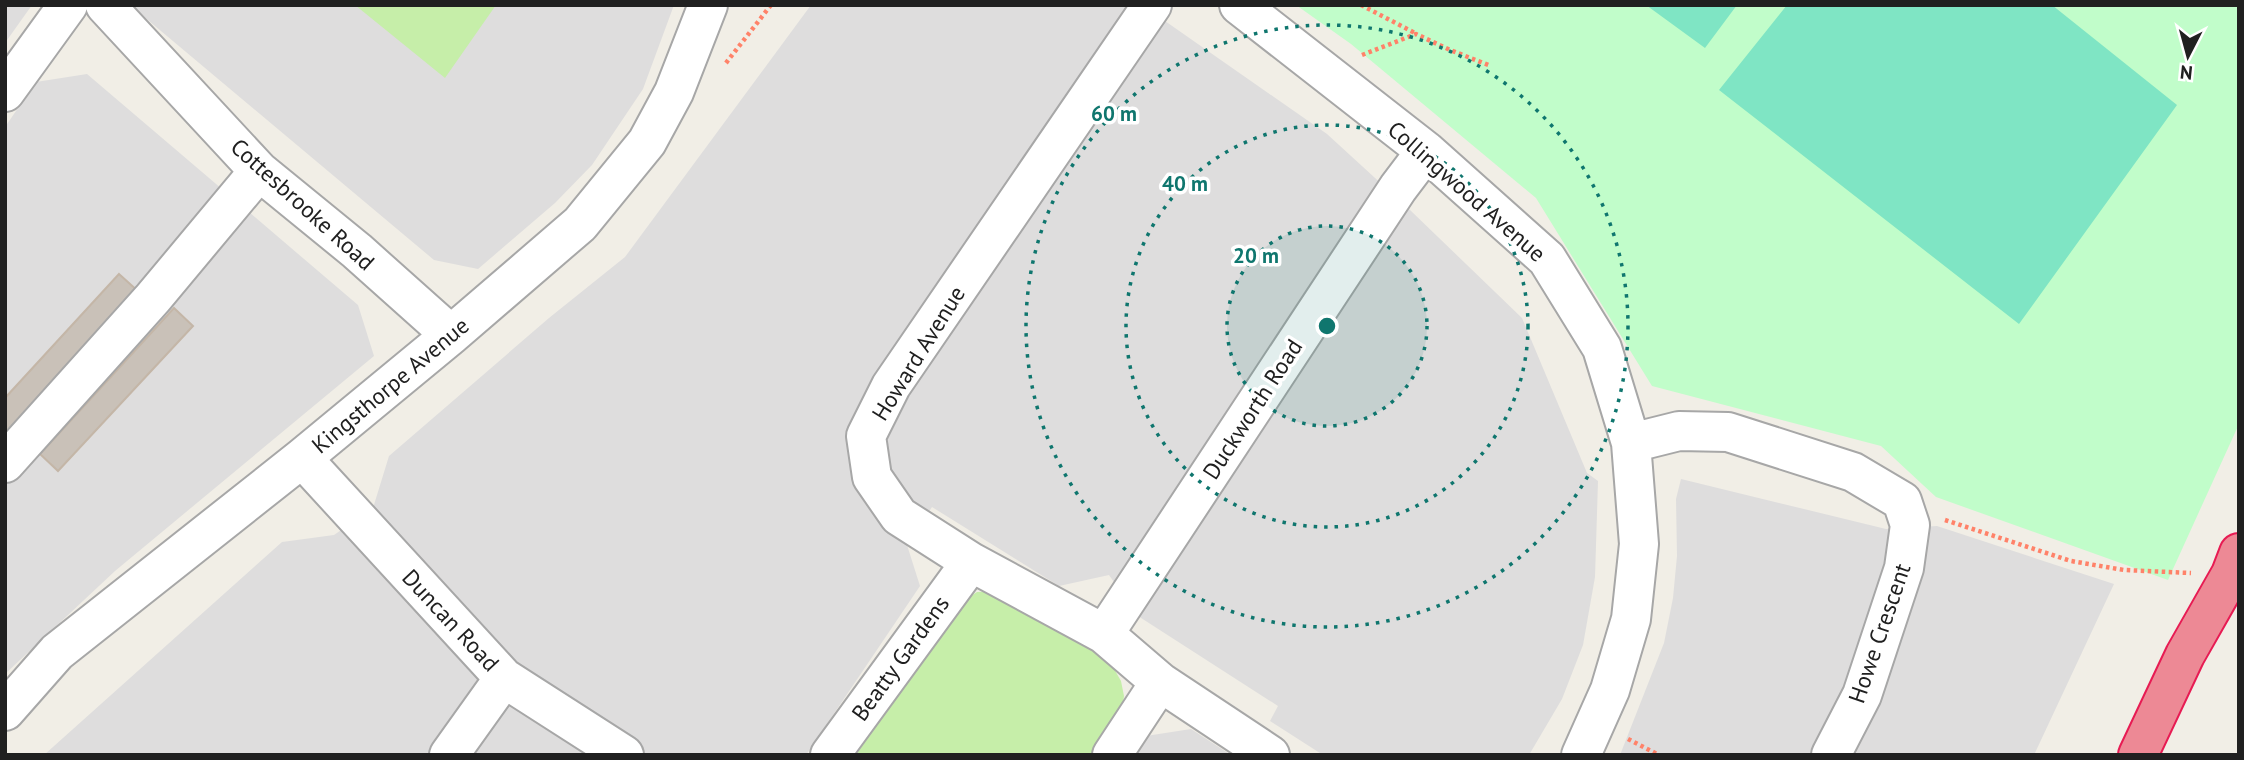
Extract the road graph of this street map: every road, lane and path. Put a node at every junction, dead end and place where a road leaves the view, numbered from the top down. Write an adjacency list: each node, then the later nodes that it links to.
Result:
1 (68, 5): 10 (street)
2 (104, 5): 12 (street, Cottesbrooke Road)
3 (708, 5): 13 (street, Kingsthorpe Avenue)
4 (1152, 5): 18 (street, Howard Avenue)
5 (1239, 5): 9 (street, Collingwood Avenue)
6 (1362, 5): 7 (path)
7 (1416, 34): 8 (path); 9 (path)
8 (1491, 66)
9 (1329, 76): 11 (street, Collingwood Avenue)
10 (5, 92)
11 (1426, 151): 14 (street, Collingwood Avenue); 20 (street, Duckworth Road)
12 (259, 171): 13 (street, Cottesbrooke Road); 16 (street)
13 (451, 335): 15 (street, Kingsthorpe Avenue)
14 (1631, 443): 17 (street); 30 (street, Collingwood Avenue)
15 (302, 458): 21 (street, Duncan Road); 23 (street, Kingsthorpe Avenue)
16 (5, 463)
17 (1910, 524): 19 (path); 32 (street, Howe Crescent)
18 (971, 562): 20 (street, Howard Avenue); 27 (street, Beatty Gardens)
19 (2235, 563): 33 (highway)
20 (1104, 634): 22 (street, Howard Avenue)
21 (505, 678): 25 (street); 26 (street, Duncan Road)
22 (1160, 682): 28 (street); 29 (street, Howard Avenue)
23 (5, 710)
24 (1625, 737): 31 (path)
25 (449, 755)
26 (624, 755)
27 (830, 755)
28 (1112, 755)
29 (1270, 755)
30 (1581, 755)
31 (1658, 755)
32 (1831, 755)
33 (2138, 755)

